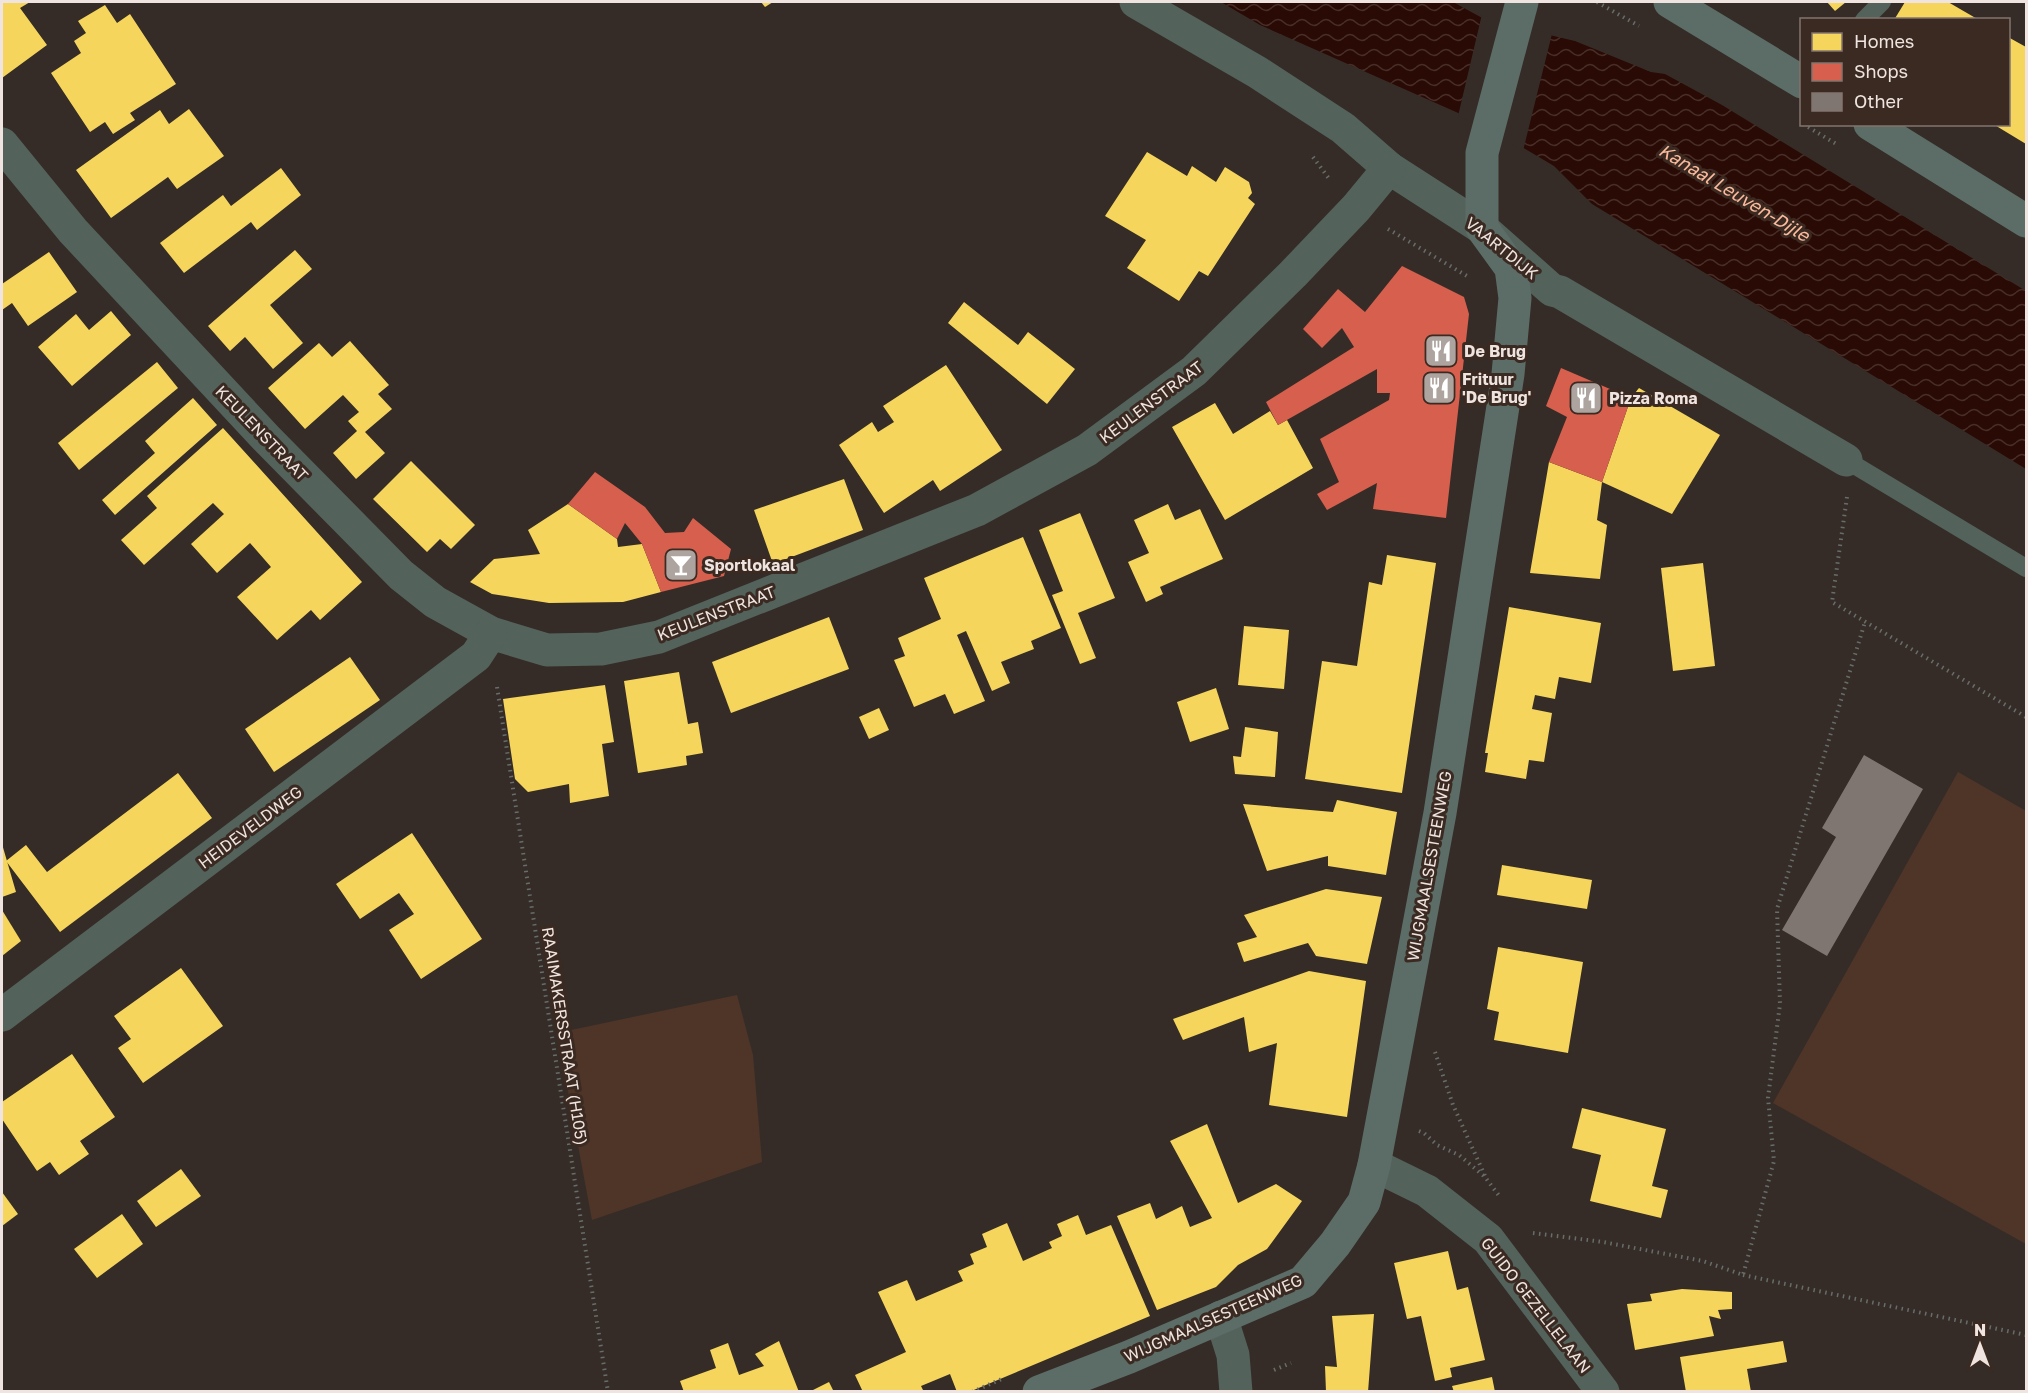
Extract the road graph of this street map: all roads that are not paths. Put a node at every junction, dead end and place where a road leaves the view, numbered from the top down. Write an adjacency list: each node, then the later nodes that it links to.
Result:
1 (1136, 2): 9 (street, VAARTDIJK)
2 (1522, 2): 11 (street)
3 (1670, 2): 6 (street)
4 (1882, 2): 5 (lane)
5 (1866, 18)
6 (1800, 81)
7 (1873, 126): 10 (street)
8 (2, 144): 14 (street, KEULENSTRAAT)
9 (1389, 168): 11 (street, VAARTDIJK); 14 (street, KEULENSTRAAT)
10 (2026, 221)
11 (1482, 228): 12 (street, VAARTDIJK); 16 (street, WIJGMAALSESTEENWEG)
12 (1846, 460): 13 (lane)
13 (2026, 568)
14 (491, 633): 15 (street, HEIDEVELDWEG)
15 (2, 1015)
16 (1374, 1165): 17 (street, WIJGMAALSESTEENWEG); 20 (street, GUIDO GEZELLELAAN)
17 (1221, 1317): 18 (street, WIJGMAALSESTEENWEG); 19 (street)
18 (1039, 1392)
19 (1236, 1392)
20 (1603, 1392)

